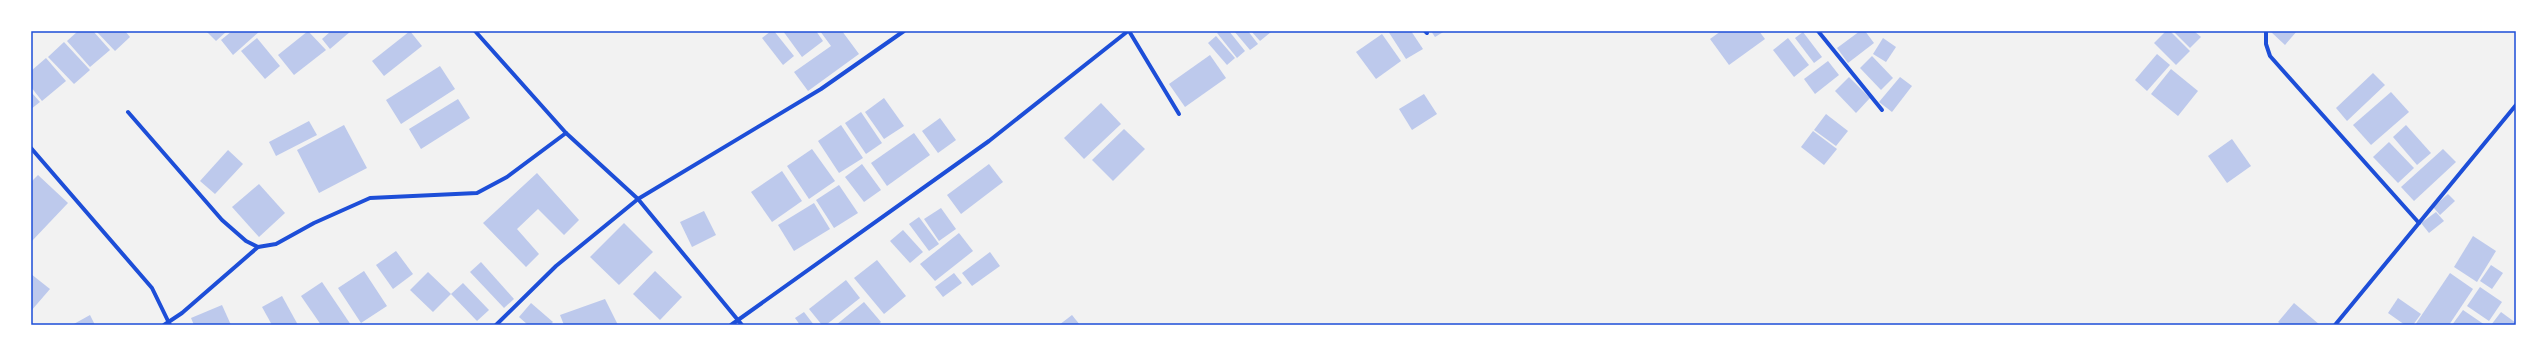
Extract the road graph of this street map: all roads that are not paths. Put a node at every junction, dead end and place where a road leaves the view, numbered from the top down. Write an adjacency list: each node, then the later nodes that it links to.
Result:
1 (475, 31): 10 (street)
2 (904, 31): 12 (street)
3 (1129, 31): 9 (street); 15 (street)
4 (1818, 31): 7 (street)
5 (2266, 31): 13 (street)
6 (2516, 105): 13 (street)
7 (1882, 110)
8 (128, 112): 14 (street)
9 (1179, 114)
10 (566, 133): 12 (street); 14 (street)
11 (31, 148): 16 (street)
12 (638, 200): 15 (street); 18 (street)
13 (2419, 223): 21 (street)
14 (258, 247): 16 (street)
15 (737, 321): 19 (street); 20 (street)
16 (170, 323): 17 (street)
17 (164, 325)
18 (496, 325)
19 (730, 325)
20 (742, 325)
21 (2335, 325)

